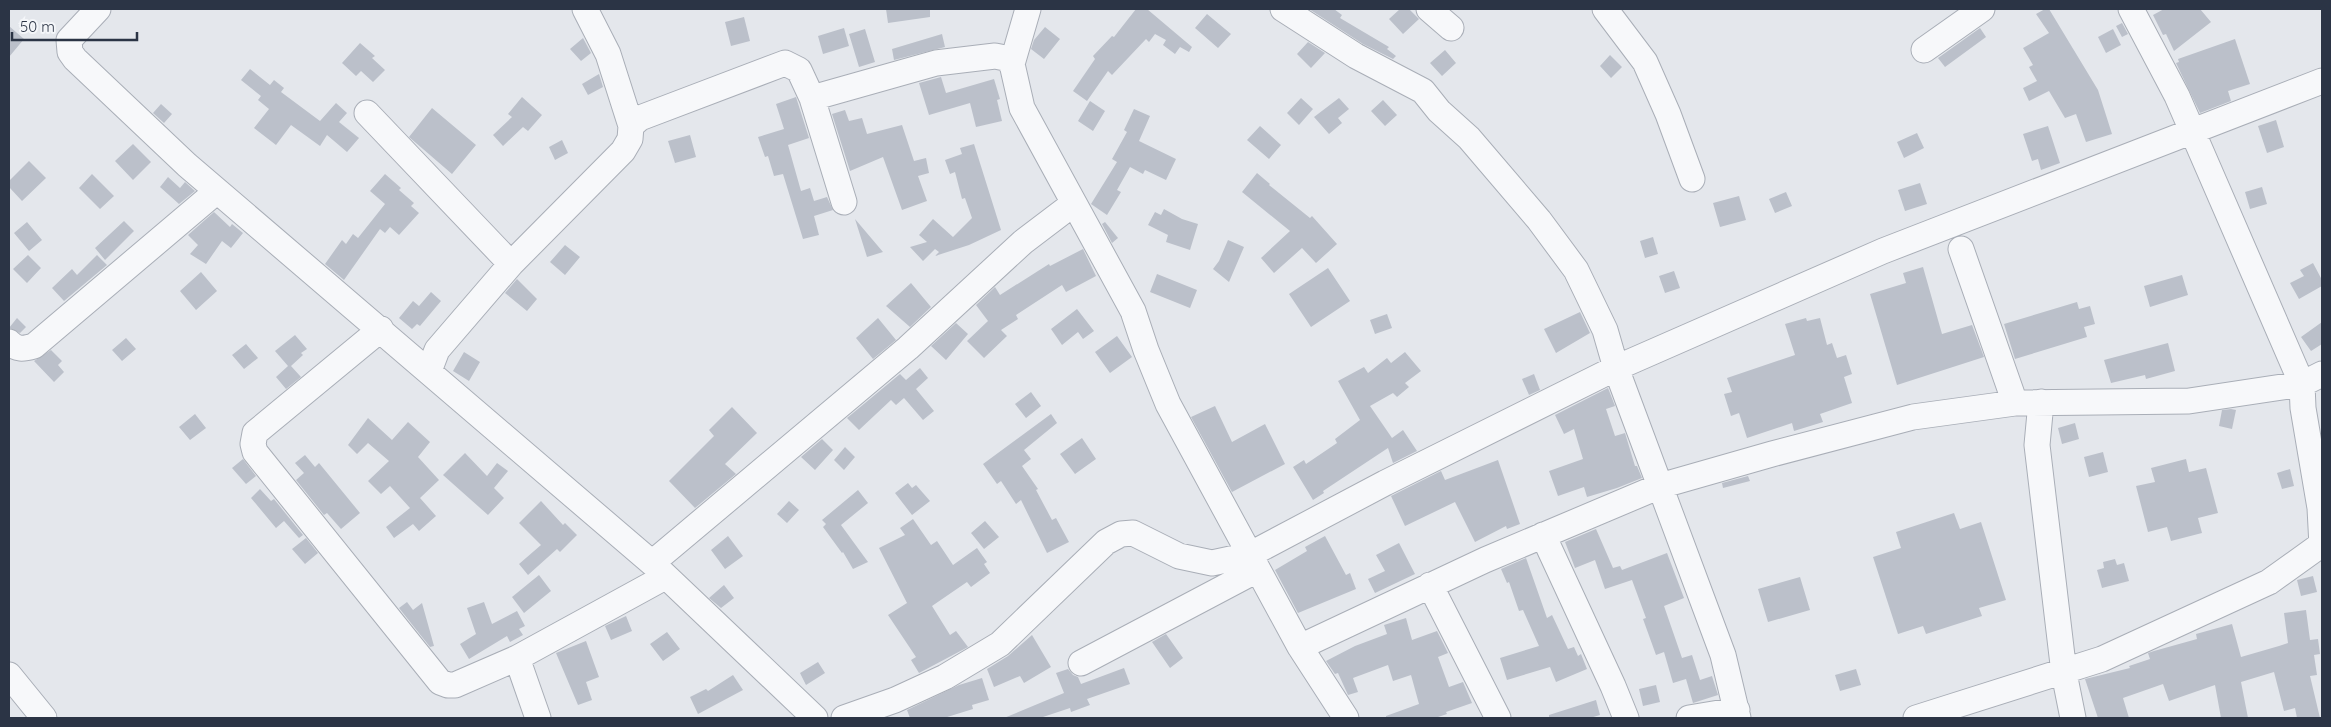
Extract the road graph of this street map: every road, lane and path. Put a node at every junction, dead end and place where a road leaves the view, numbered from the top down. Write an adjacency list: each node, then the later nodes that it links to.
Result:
1 (98, 9): 18 (street)
2 (585, 9): 15 (street)
3 (1028, 9): 11 (street)
4 (1429, 9): 9 (street)
5 (1605, 9): 17 (street)
6 (1982, 9): 10 (street)
7 (2131, 9): 16 (street)
8 (1287, 10): 25 (street)
9 (1451, 28)
10 (1924, 50)
11 (1012, 64): 13 (street); 20 (street)
12 (2322, 81): 16 (street)
13 (812, 98): 15 (street); 19 (street)
14 (367, 113): 22 (street)
15 (631, 126): 22 (street)
16 (2192, 130): 25 (street); 27 (street)
17 (1692, 179)
18 (217, 191): 23 (street); 24 (street)
19 (844, 202)
20 (1073, 204): 33 (street); 34 (street)
21 (1961, 249): 29 (street)
22 (511, 264): 26 (street)
23 (380, 329): 26 (street); 37 (street)
24 (9, 342)
25 (1616, 368): 30 (street); 33 (street)
26 (429, 370): 34 (street)
27 (2312, 379): 28 (street); 32 (street)
28 (2041, 402): 29 (street); 39 (street)
29 (2015, 403): 30 (street)
30 (1660, 486): 31 (street); 41 (street)
31 (1543, 535): 35 (street); 48 (street)
32 (2322, 545): 39 (street)
33 (1253, 563): 36 (street); 38 (street); 45 (street)
34 (658, 570): 37 (street); 44 (street)
35 (1430, 585): 36 (street); 47 (street)
36 (1300, 647): 46 (street)
37 (517, 658): 43 (street)
38 (1081, 663)
39 (2064, 672): 50 (street); 51 (street)
40 (9, 675): 42 (street)
41 (1737, 714): 49 (street)
42 (44, 718)
43 (538, 718)
44 (815, 718)
45 (844, 718)
46 (1346, 718)
47 (1498, 718)
48 (1626, 718)
49 (1689, 718)
50 (1916, 718)
51 (2073, 718)

